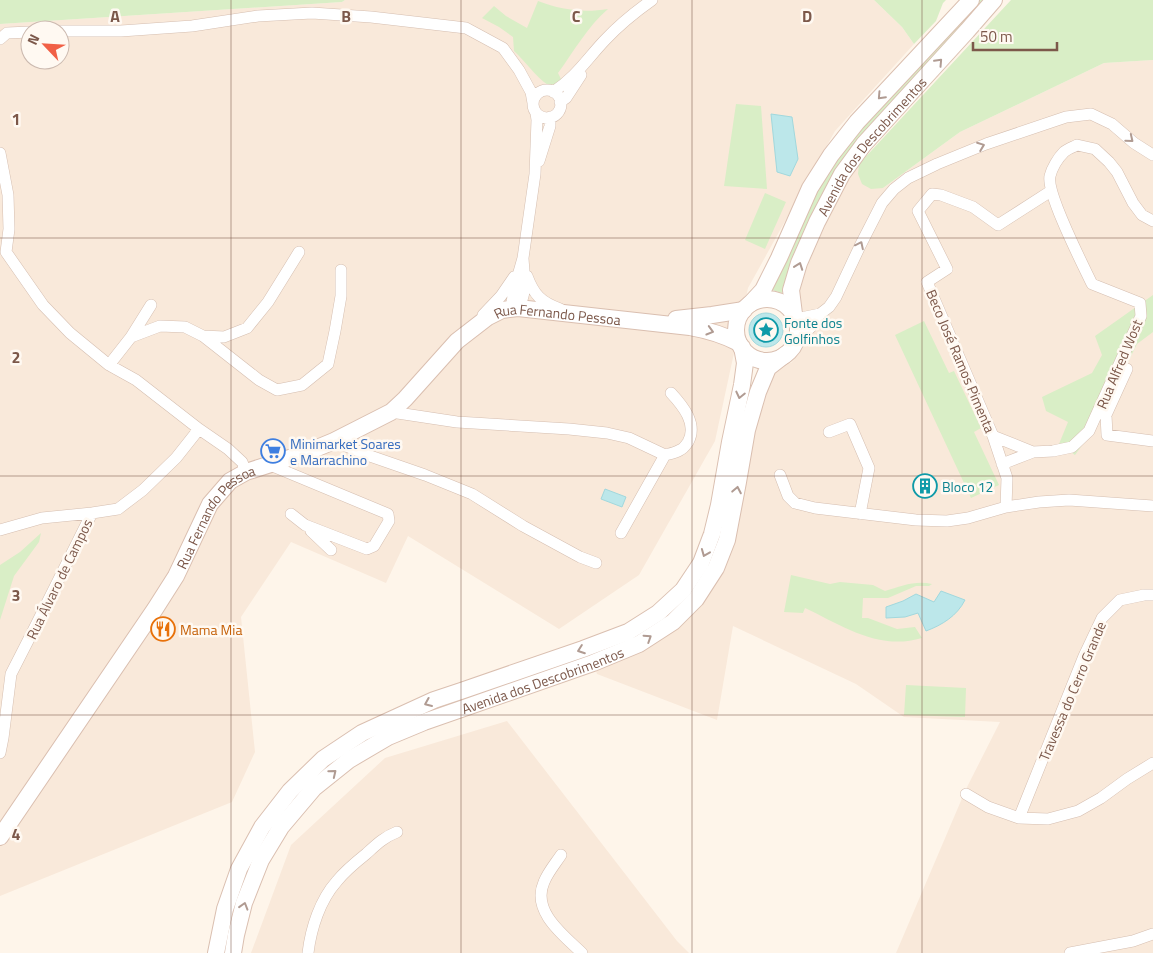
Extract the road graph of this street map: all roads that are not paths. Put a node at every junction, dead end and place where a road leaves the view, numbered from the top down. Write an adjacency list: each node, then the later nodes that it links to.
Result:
1 (652, 0): 4 (street)
2 (994, 0): 28 (main road, Avenida dos Descobrimentos, one-way to 2)
3 (967, 5): 24 (main road, one-way to 24)
4 (619, 26): 9 (street); 10 (street)
5 (70, 31): 8 (street)
6 (20, 33): 7 (street)
7 (2, 35)
8 (519, 70): 9 (street); 11 (street)
9 (551, 91): 10 (street); 11 (street)
10 (560, 102): 12 (street)
11 (535, 108): 12 (street); 15 (street)
12 (550, 117): 15 (street)
13 (0, 153): 19 (street)
14 (1153, 155): 27 (street, one-way to 14)
15 (535, 174): 21 (street)
16 (1051, 191): 17 (street, Rua Alfred Wost); 42 (street, Beco José Ramos Pimenta); 45 (street, Rua Alfred Wost)
17 (1153, 220)
18 (0, 240): 19 (street)
19 (3, 251): 36 (street)
20 (298, 252): 30 (street)
21 (522, 258): 25 (street); 26 (street); 33 (street)
22 (342, 270): 30 (street)
23 (151, 305): 31 (street)
24 (747, 307): 28 (main road); 29 (main road); 34 (main road)
25 (518, 308): 26 (main road, Rua Fernando Pessoa); 33 (main road, Rua Fernando Pessoa)
26 (572, 314): 29 (main road, Rua Fernando Pessoa)
27 (820, 314): 28 (street); 32 (street)
28 (795, 316): 32 (main road)
29 (644, 322): 34 (main road, one-way to 34)
30 (204, 336): 31 (street)
31 (131, 337): 36 (street)
32 (796, 340): 35 (main road)
33 (456, 341): 39 (main road, Rua Fernando Pessoa)
34 (741, 345): 35 (main road); 71 (main road, Avenida dos Descobrimentos, one-way to 71)
35 (786, 354): 72 (main road, Avenida dos Descobrimentos, one-way to 35)
36 (109, 365): 40 (street)
37 (1127, 369): 44 (street)
38 (671, 393): 46 (street)
39 (391, 412): 43 (main road, Rua Fernando Pessoa); 46 (street)
40 (200, 429): 49 (street); 53 (street, Rua Álvaro de Campos)
41 (829, 432): 55 (street)
42 (993, 436): 45 (street, Rua Alfred Wost); 47 (street, Beco José Ramos Pimenta)
43 (334, 440): 48 (main road, Rua Fernando Pessoa); 60 (street)
44 (1153, 441)
45 (1033, 452): 47 (street)
46 (665, 455): 58 (street)
47 (1002, 464): 52 (street, Beco José Ramos Pimenta)
48 (270, 465): 49 (main road, Rua Fernando Pessoa); 56 (street)
49 (246, 472): 68 (main road, Rua Fernando Pessoa)
50 (780, 475): 55 (street)
51 (1153, 506): 52 (street)
52 (1006, 507): 55 (street)
53 (92, 513): 57 (street); 62 (street, Rua Álvaro de Campos)
54 (291, 514): 56 (street)
55 (860, 514)
56 (305, 526): 59 (street)
57 (0, 530)
58 (621, 533)
59 (331, 550)
60 (596, 563)
61 (1153, 595): 65 (street, Travessa do Cerro Grande)
62 (0, 753)
63 (1153, 763): 65 (street)
64 (966, 794): 65 (street)
65 (1019, 818)
66 (0, 831): 68 (street)
67 (397, 832): 73 (street)
68 (0, 837)
69 (561, 855): 74 (street)
70 (1153, 934): 75 (street)
71 (216, 953)
72 (233, 953)
73 (308, 953)
74 (582, 953)
75 (1070, 953)

